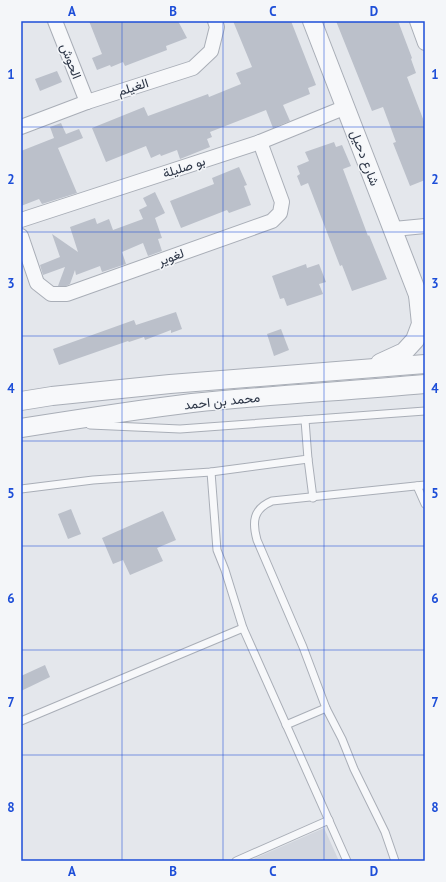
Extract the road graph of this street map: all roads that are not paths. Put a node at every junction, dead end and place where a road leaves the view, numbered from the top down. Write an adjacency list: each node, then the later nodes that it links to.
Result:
1 (55, 21): 6 (street, الحوش)
2 (215, 21): 6 (street, الغيلم)
3 (312, 21): 7 (street, شارع دحيل)
4 (417, 21): 5 (street)
5 (425, 43)
6 (87, 102): 8 (street, الغيلم)
7 (346, 107): 9 (street, بو صليلة); 12 (street, شارع دحيل)
8 (21, 127)
9 (260, 142): 10 (street, بو صليلة); 13 (street, لغوير)
10 (21, 220)
11 (425, 226): 12 (street)
12 (394, 229): 14 (street, شارع دحيل)
13 (21, 236)
14 (422, 300): 16 (street, شارع دحيل)
15 (425, 364): 16 (street, محمد بن احمد)
16 (365, 369): 18 (street, محمد بن احمد)
17 (425, 384): 21 (street, محمد بن احمد)
18 (21, 401)
19 (425, 411): 20 (lane)
20 (305, 420): 21 (lane); 23 (lane)
21 (58, 422): 22 (street, محمد بن احمد)
22 (21, 428)
23 (308, 459): 24 (lane); 28 (lane)
24 (211, 472): 27 (lane); 30 (lane)
25 (425, 485): 26 (lane)
26 (417, 486): 28 (lane); 29 (lane)
27 (21, 489)
28 (313, 498): 31 (lane)
29 (425, 504)
30 (243, 628): 32 (lane); 33 (lane)
31 (326, 708): 33 (lane); 37 (lane)
32 (21, 721)
33 (286, 725): 34 (lane)
34 (328, 820): 35 (lane); 36 (lane)
35 (236, 861)
36 (347, 861)
37 (395, 861)

